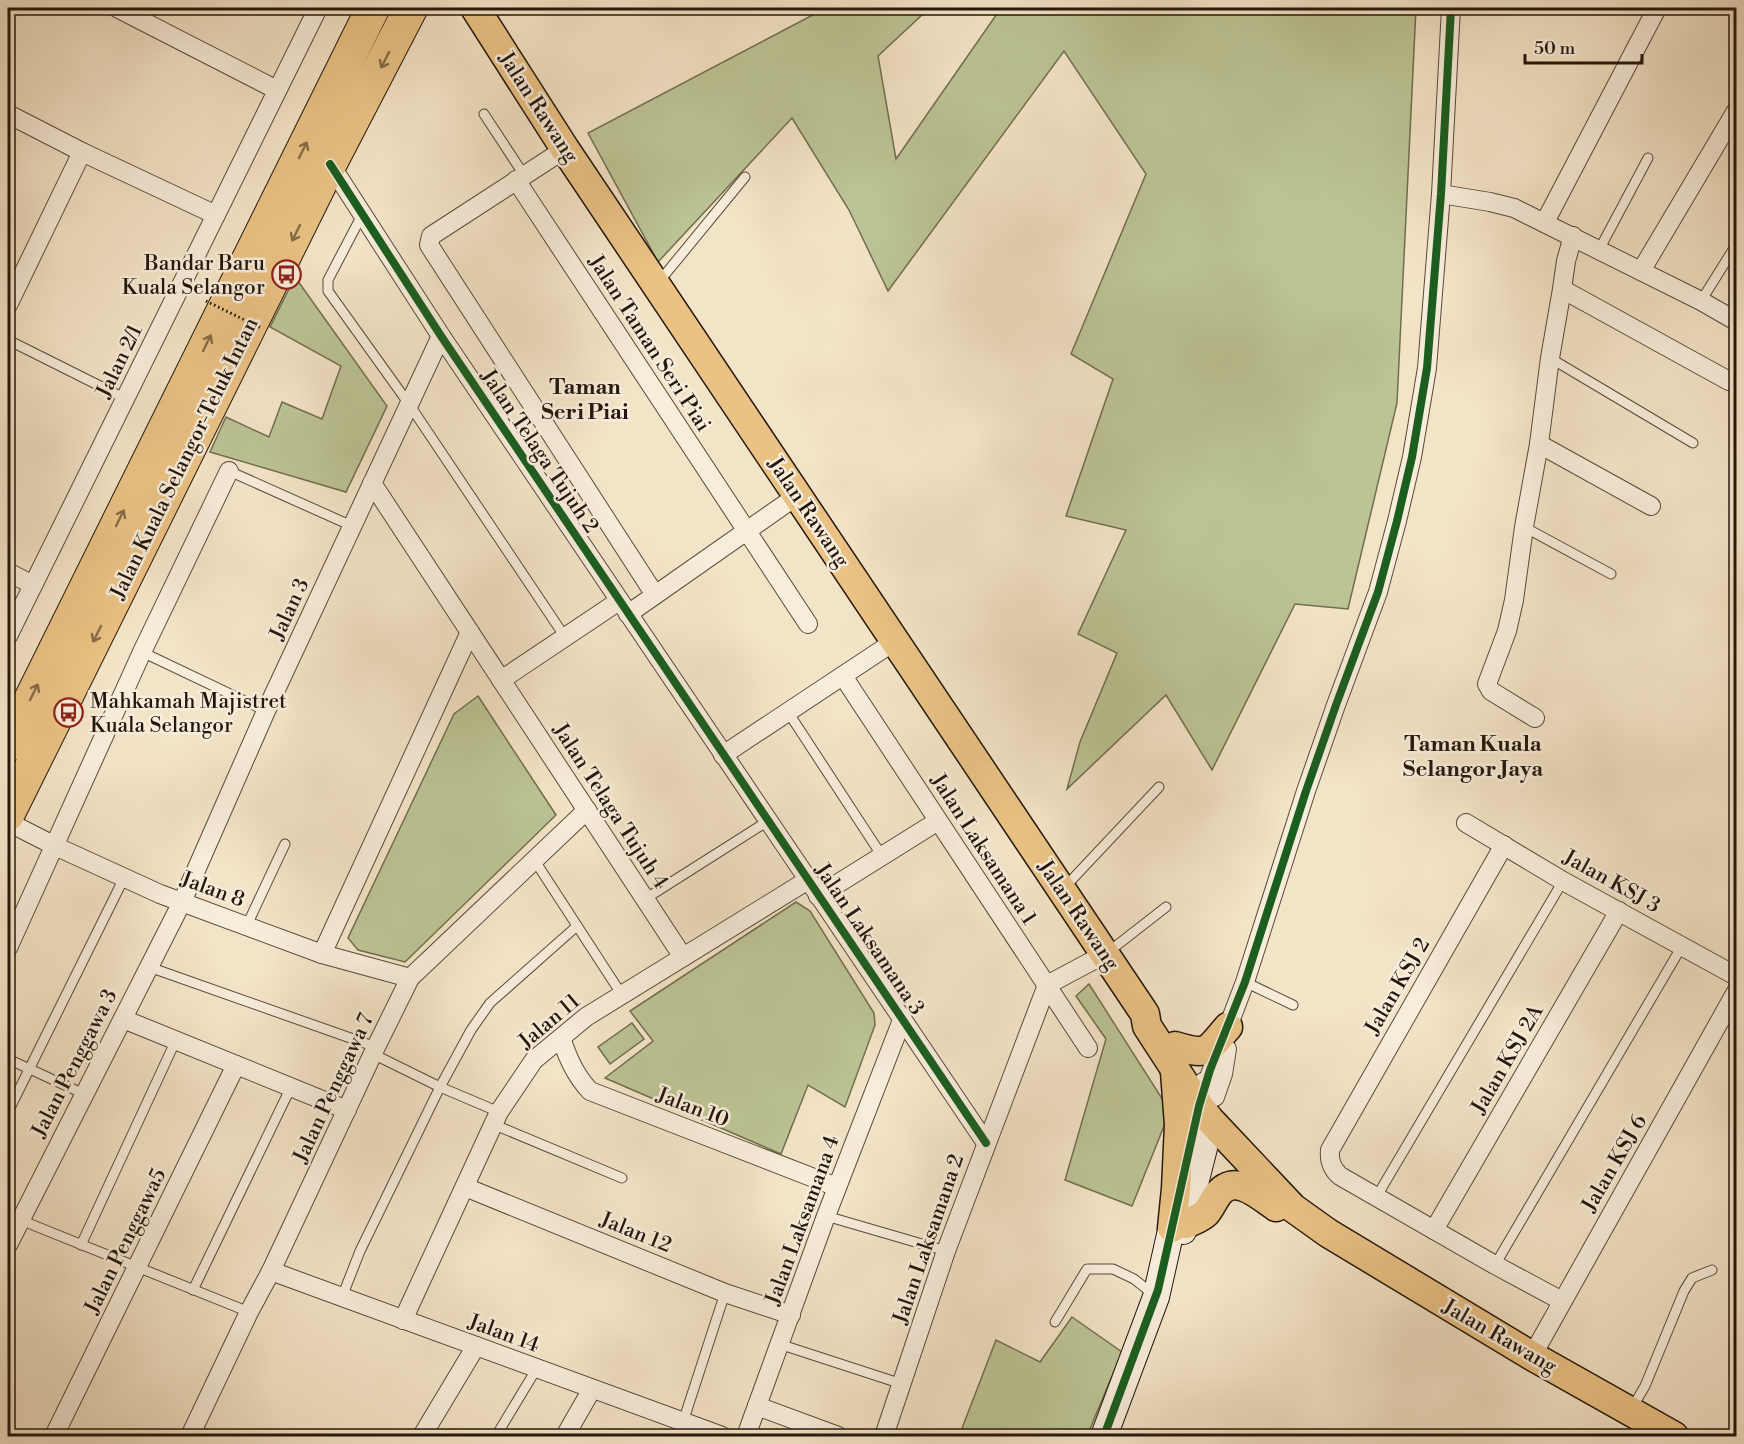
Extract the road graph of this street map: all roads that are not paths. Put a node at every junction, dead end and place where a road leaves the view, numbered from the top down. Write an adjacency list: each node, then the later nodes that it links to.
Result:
1 (117, 8): 9 (street)
2 (318, 8): 11 (street, Jalan 2/1)
3 (373, 8): 10 (highway, Jalan Kuala Selangor-Teluk Intan)
4 (387, 8): 10 (highway)
5 (411, 8): 18 (highway, Jalan Kuala Selangor-Teluk Intan, one-way to 18)
6 (476, 8): 15 (main road, Jalan Rawang)
7 (1451, 8): 21 (street)
8 (1658, 8): 24 (street)
9 (150, 15): 11 (street)
10 (334, 87): 65 (highway, Jalan Kuala Selangor-Teluk Intan, one-way to 10)
11 (277, 90): 22 (street, Jalan 2/1)
12 (1737, 111): 28 (street)
13 (8, 114): 16 (street)
14 (484, 114): 20 (lane)
15 (565, 149): 20 (street); 29 (main road, Jalan Rawang)
16 (82, 152): 22 (street); 32 (street)
17 (1648, 158): 27 (lane)
18 (330, 164): 23 (street, Jalan Telaga Tujuh 2); 69 (highway, Jalan Kuala Selangor-Teluk Intan, one-way to 69)
19 (745, 177): 29 (lane)
20 (520, 178): 48 (street, Jalan Taman Seri Piai); 52 (street)
21 (1441, 194): 24 (street); 98 (street)
22 (216, 214): 38 (street, Jalan 2/1)
23 (362, 215): 34 (street, Jalan Telaga Tujuh 2); 39 (lane)
24 (1545, 222): 25 (street)
25 (1573, 236): 27 (street); 30 (street)
26 (1737, 245): 31 (lane)
27 (1599, 250): 28 (street)
28 (1641, 271): 31 (street)
29 (657, 285): 44 (main road, Jalan Rawang)
30 (1562, 289): 36 (street); 37 (street)
31 (1701, 301): 33 (street)
32 (8, 305)
33 (1737, 321)
34 (441, 336): 39 (street, Jalan 3); 53 (street, Jalan Telaga Tujuh 2)
35 (8, 340): 38 (lane)
36 (1550, 358): 40 (lane); 41 (street)
37 (1729, 381)
38 (126, 399): 51 (street, Jalan 2/1)
39 (409, 404): 43 (street, Jalan 3); 57 (lane)
40 (1693, 443)
41 (1539, 444): 45 (street); 47 (street)
42 (230, 471): 46 (lane); 59 (street)
43 (372, 483): 46 (street, Jalan 3); 55 (street, Jalan Telaga Tujuh 4)
44 (798, 495): 48 (street); 58 (main road, Jalan Rawang)
45 (1651, 506)
46 (352, 526): 62 (street, Jalan 3)
47 (1524, 527): 50 (lane); 64 (street)
48 (747, 530): 52 (street); 54 (street, Jalan Taman Seri Piai)
49 (8, 572): 51 (street)
50 (1611, 574)
51 (33, 585): 56 (street, Jalan 2/1)
52 (655, 595): 53 (street)
53 (623, 607): 57 (street); 66 (street, Jalan Telaga Tujuh 2)
54 (808, 624)
55 (470, 632): 61 (street, Jalan Telaga Tujuh 4); 92 (street)
56 (8, 636)
57 (565, 637): 61 (street)
58 (895, 641): 60 (street); 82 (main road, Jalan Rawang)
59 (142, 652): 62 (lane); 76 (street)
60 (843, 676): 63 (street); 71 (street, Jalan Laksamana 1)
61 (501, 680): 68 (street, Jalan Telaga Tujuh 4)
62 (266, 711): 85 (street, Jalan 3)
63 (788, 712): 66 (street); 77 (lane)
64 (1535, 718)
65 (8, 745)
66 (723, 755): 70 (street, Jalan Laksamana 3)
67 (1159, 787): 82 (lane)
68 (587, 810): 78 (street, Jalan Penggawa 7); 84 (street, Jalan Telaga Tujuh 4)
69 (8, 814)
70 (768, 821): 80 (street, Jalan Laksamana 3); 84 (lane)
71 (938, 821): 77 (street); 99 (street, Jalan Laksamana 1)
72 (8, 822): 76 (street, Jalan 8)
73 (1466, 822): 75 (street, Jalan KSJ 3)
74 (285, 844): 88 (lane)
75 (1504, 845): 81 (street, Jalan KSJ 3); 125 (street, Jalan KSJ 2)
76 (55, 846): 79 (street, Jalan 8); 91 (street)
77 (882, 856): 83 (street)
78 (535, 861): 89 (lane); 97 (street, Jalan Penggawa 7)
79 (123, 879): 85 (street, Jalan 8); 113 (lane)
80 (808, 880): 83 (street, Jalan Laksamana 3); 94 (street, Jalan 11)
81 (1563, 881): 87 (street, Jalan KSJ 3); 125 (lane)
82 (1062, 890): 93 (main road, Jalan Rawang)
83 (818, 896): 104 (street, Jalan Laksamana 3)
84 (645, 899): 94 (street, Jalan Telaga Tujuh 4)
85 (182, 902): 88 (street, Jalan 8); 95 (street, Jalan Penggawa 3)
86 (1166, 907): 93 (lane)
87 (1619, 911): 90 (street, Jalan KSJ 3); 129 (street, Jalan KSJ 2A)
88 (247, 926): 92 (street, Jalan 8)
89 (577, 926): 101 (lane); 115 (lane)
90 (1682, 946): 96 (street, Jalan KSJ 3); 134 (lane)
91 (8, 948)
92 (322, 954): 97 (street, Jalan 8)
93 (1105, 954): 99 (street); 110 (main road, Jalan Rawang)
94 (683, 957): 101 (street, Jalan 11)
95 (149, 966): 103 (street, Jalan Penggawa 3); 109 (lane)
96 (1737, 976)
97 (410, 978): 109 (street, Jalan Penggawa 7)
98 (1245, 982): 102 (lane); 105 (street)
99 (1047, 985): 108 (street, Jalan Laksamana 1); 121 (street, Jalan Laksamana 2)
100 (1737, 992): 142 (street, Jalan KSJ 6)
101 (622, 995): 106 (street, Jalan 11)
102 (1293, 1005)
103 (123, 1019): 107 (street); 116 (street, Jalan Penggawa 3)
104 (902, 1020): 121 (street, Jalan Laksamana 3); 124 (street, Jalan Laksamana 4)
105 (1228, 1027): 110 (main road); 117 (street)
106 (561, 1038): 120 (street, Jalan 11); 124 (street, Jalan 10)
107 (176, 1040): 112 (street); 132 (lane)
108 (1088, 1048)
109 (374, 1050): 115 (lane); 118 (street, Jalan Penggawa 7)
110 (1175, 1057): 117 (main road, Jalan Rawang); 128 (main road)
111 (8, 1059): 113 (lane)
112 (236, 1065): 114 (street); 135 (street, Jalan Penggawa5)
113 (29, 1069): 116 (lane); 119 (lane)
114 (291, 1087): 118 (street); 138 (lane)
115 (440, 1087): 120 (lane); 141 (lane)
116 (84, 1094): 127 (street, Jalan Penggawa 3)
117 (1207, 1102): 128 (street); 130 (main road, Jalan Rawang)
118 (347, 1110): 137 (street, Jalan Penggawa 7)
119 (8, 1112)
120 (497, 1119): 122 (lane); 123 (street, Jalan 11)
121 (986, 1143): 133 (street, Jalan Laksamana 2)
122 (622, 1178)
123 (465, 1187): 139 (street, Jalan 12); 145 (street, Jalan 11)
124 (837, 1187): 126 (street, Jalan Laksamana 4)
125 (1377, 1196): 129 (street)
126 (826, 1216): 133 (lane); 144 (street, Jalan Laksamana 4)
127 (14, 1218): 131 (street, Jalan Penggawa 3); 132 (lane)
128 (1179, 1226): 130 (main road); 140 (street)
129 (1434, 1230): 134 (street)
130 (1328, 1233): 149 (main road, Jalan Rawang)
131 (8, 1245)
132 (81, 1245): 135 (lane)
133 (946, 1251): 151 (street, Jalan Laksamana 2)
134 (1495, 1265): 142 (street)
135 (137, 1267): 138 (lane); 157 (street, Jalan Penggawa5)
136 (1712, 1270): 154 (lane)
137 (271, 1271): 141 (street, Jalan 14); 143 (street, Jalan Penggawa 7)
138 (193, 1290): 143 (lane)
139 (725, 1293): 144 (street, Jalan 12); 155 (lane)
140 (1157, 1293): 146 (lane); 166 (street)
141 (342, 1297): 145 (street, Jalan 14)
142 (1562, 1300): 149 (street, Jalan KSJ 6)
143 (249, 1312): 156 (street, Jalan Penggawa 7)
144 (791, 1315): 147 (street, Jalan Laksamana 4)
145 (403, 1320): 148 (street, Jalan 14)
146 (1055, 1322)
147 (779, 1344): 151 (lane); 153 (street, Jalan Laksamana 4)
148 (476, 1346): 150 (street, Jalan 14); 159 (street)
149 (1532, 1356): 154 (main road, Jalan Rawang)
150 (537, 1368): 152 (street, Jalan 14); 160 (lane)
151 (902, 1384): 165 (street, Jalan Laksamana 2)
152 (592, 1389): 155 (street, Jalan 14); 161 (street)
153 (757, 1406): 163 (street, Jalan Laksamana 4); 164 (street)
154 (1630, 1412): 167 (main road, Jalan Rawang)
155 (682, 1422): 162 (street, Jalan 14)
156 (192, 1433): 158 (lane)
157 (54, 1437)
158 (211, 1437)
159 (422, 1437)
160 (496, 1437)
161 (565, 1437)
162 (722, 1437)
163 (746, 1437)
164 (838, 1437)
165 (884, 1437)
166 (1104, 1437)
167 (1674, 1437)

